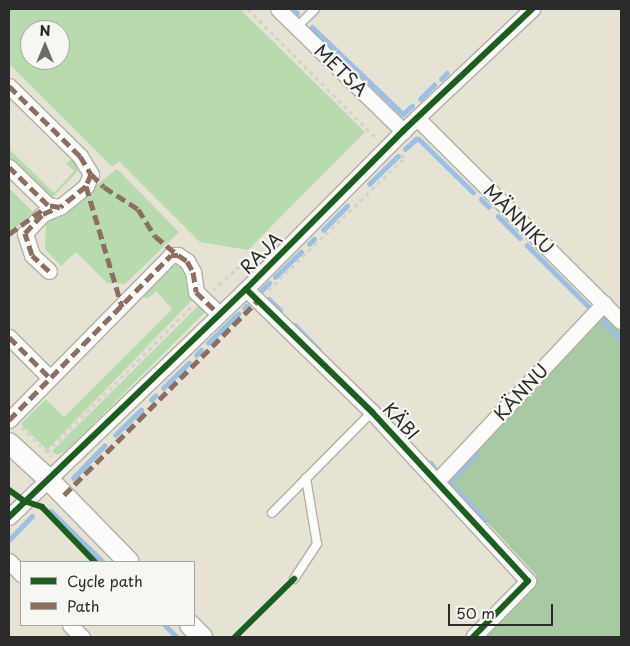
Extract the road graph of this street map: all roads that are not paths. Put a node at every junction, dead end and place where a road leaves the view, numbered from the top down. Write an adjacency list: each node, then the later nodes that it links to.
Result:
1 (278, 9): 4 (street, METSA)
2 (315, 9): 4 (lane)
3 (532, 9): 6 (street, RAJA)
4 (297, 27): 7 (street, METSA)
5 (9, 86): 9 (street)
6 (417, 118): 7 (street, RAJA); 12 (street, MÄNNIKU)
7 (403, 131): 11 (street, RAJA)
8 (9, 168): 9 (street)
9 (59, 207): 10 (street)
10 (49, 271)
11 (246, 289): 13 (street, RAJA); 17 (street, KÄBI)
12 (604, 303): 14 (street, MÄNNIKU); 22 (street, KÄNNU)
13 (219, 314): 16 (street); 20 (street, RAJA)
14 (621, 321)
15 (9, 337): 16 (street)
16 (50, 378): 18 (street)
17 (372, 412): 21 (lane); 22 (street, KÄBI)
18 (10, 418)
19 (9, 443): 20 (street)
20 (54, 471): 24 (street, RAJA); 26 (street)
21 (306, 478): 23 (lane); 28 (lane)
22 (437, 481): 33 (street, KÄBI)
23 (272, 512)
24 (9, 517)
25 (9, 561): 27 (street)
26 (128, 561)
27 (20, 573)
28 (294, 578)
29 (71, 626): 31 (street)
30 (191, 626): 32 (street)
31 (82, 637)
32 (202, 637)
33 (473, 637)

